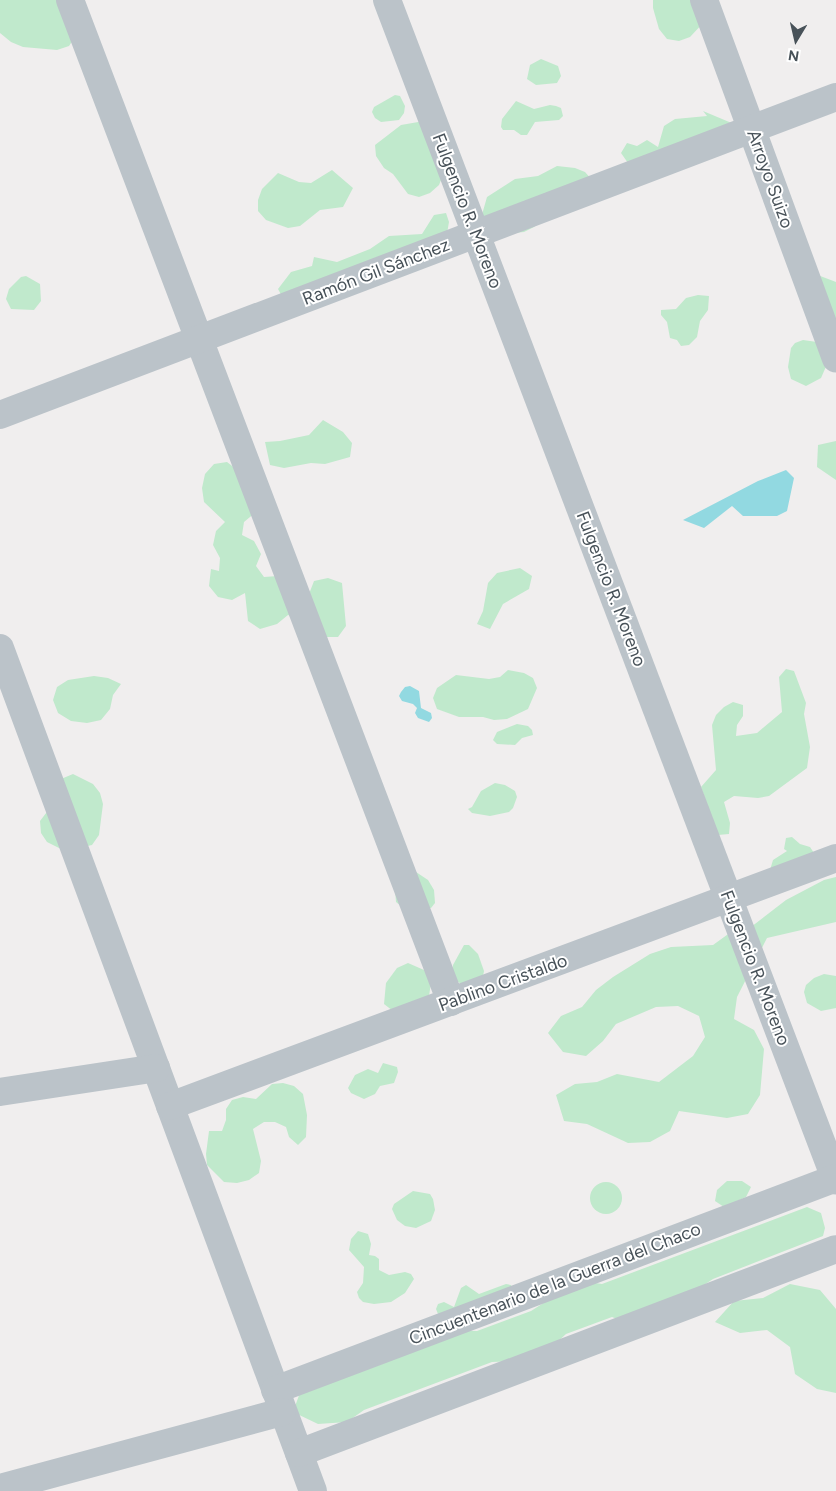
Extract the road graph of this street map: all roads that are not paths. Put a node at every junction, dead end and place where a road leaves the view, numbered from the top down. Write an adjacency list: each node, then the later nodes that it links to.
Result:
1 (70, 0): 7 (street)
2 (387, 0): 6 (street, Fulgencio R. Moreno)
3 (704, 0): 5 (street, Arroyo Suizo)
4 (836, 97): 5 (street, Ramón Gil Sánchez)
5 (751, 129): 6 (street, Ramón Gil Sánchez); 8 (street, Arroyo Suizo)
6 (476, 234): 7 (street, Ramón Gil Sánchez); 12 (street, Fulgencio R. Moreno)
7 (199, 340): 9 (street, Ramón Gil Sánchez); 13 (street)
8 (836, 358)
9 (0, 415)
10 (0, 648): 14 (street)
11 (836, 858): 12 (street, Pablino Cristaldo)
12 (729, 898): 13 (street, Pablino Cristaldo); 17 (street, Fulgencio R. Moreno)
13 (452, 1002): 16 (street, Pablino Cristaldo)
14 (156, 1068): 15 (street); 16 (street)
15 (0, 1092)
16 (170, 1106): 19 (street)
17 (836, 1179): 19 (street, Cincuentenario de la Guerra del Chaco)
18 (836, 1249): 20 (street)
19 (279, 1401): 20 (street); 21 (street, Cincuentenario de la Guerra del Chaco)
20 (299, 1453): 22 (street)
21 (0, 1488)
22 (314, 1491)

